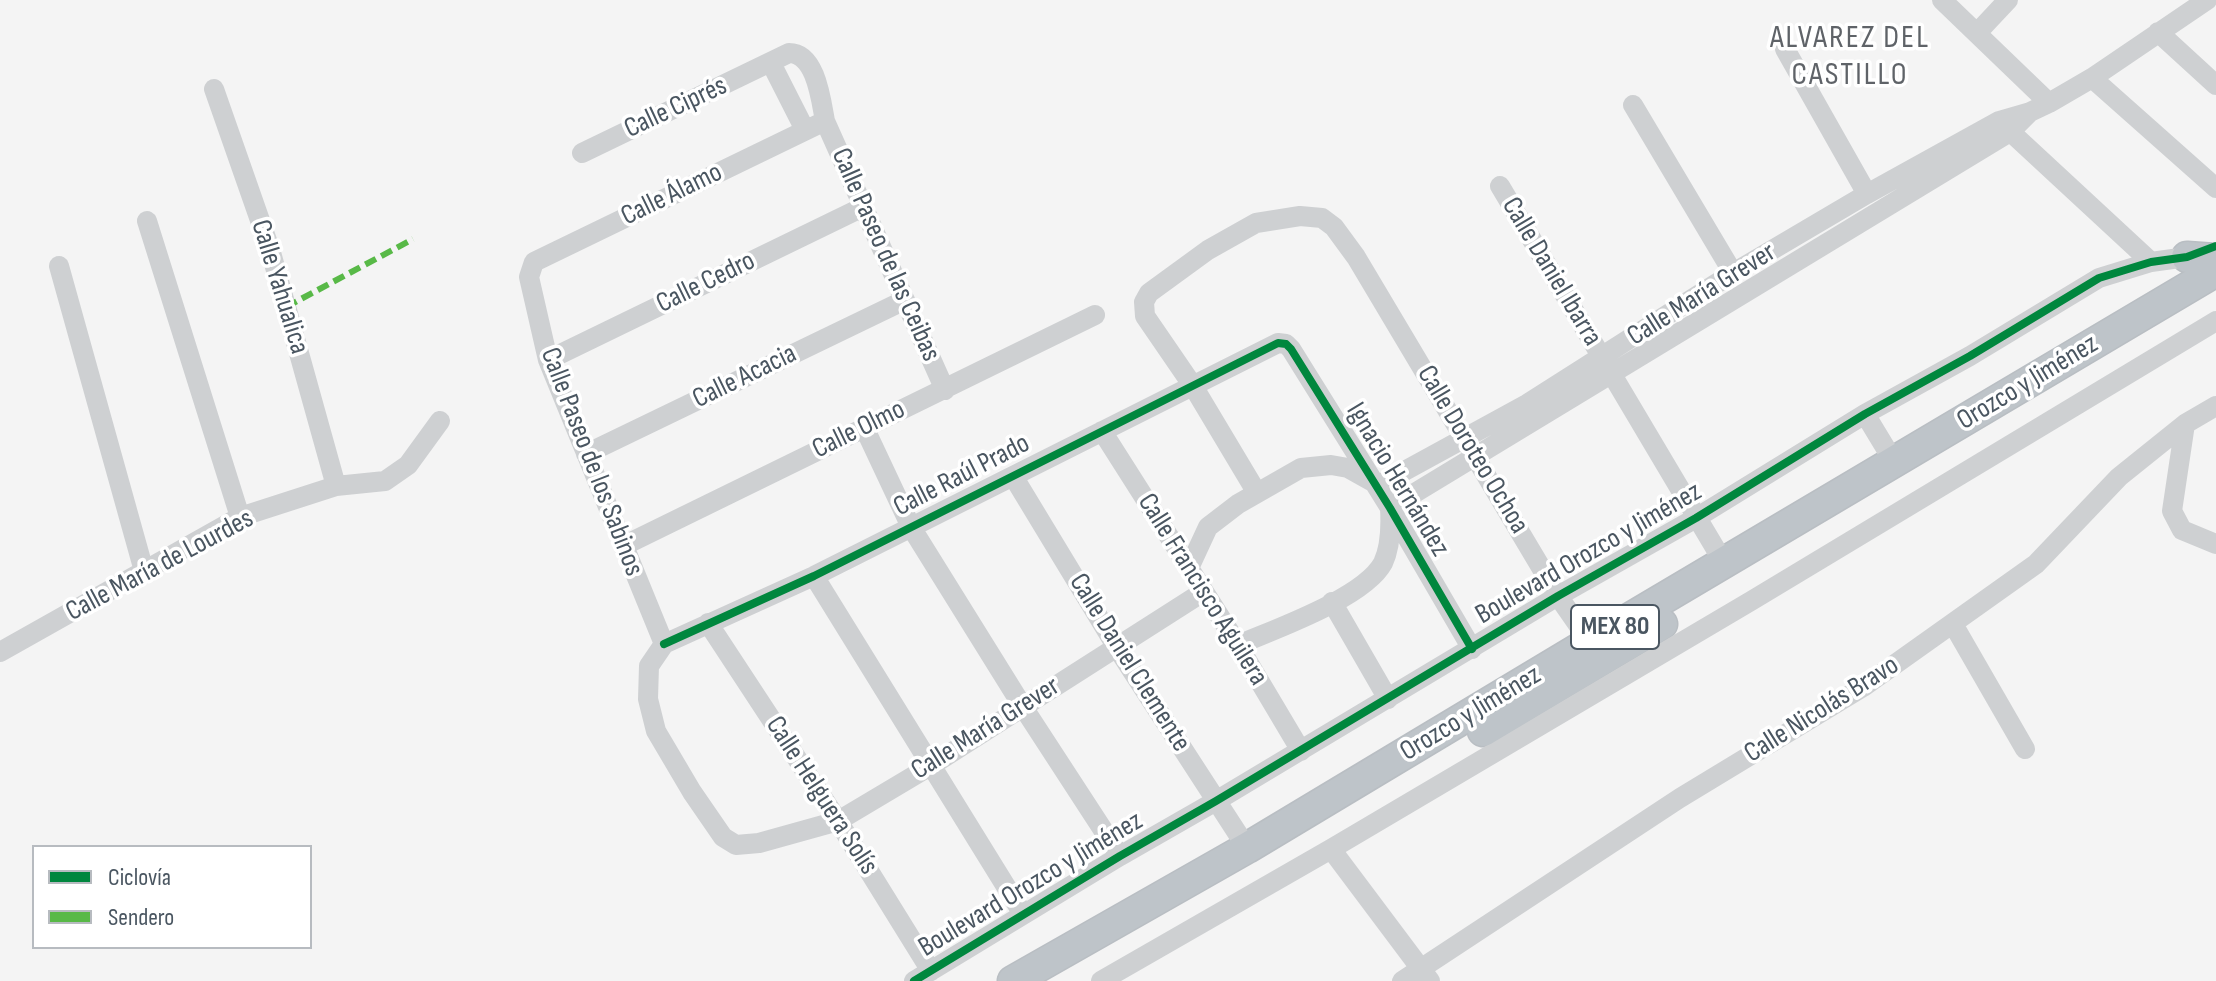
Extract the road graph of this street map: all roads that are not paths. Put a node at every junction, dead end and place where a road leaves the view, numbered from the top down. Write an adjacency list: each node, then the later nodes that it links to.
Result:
1 (1942, 0): 5 (street)
2 (2008, 0): 5 (street)
3 (2207, 0): 4 (street, Calle María Grever)
4 (2158, 32): 8 (street, Calle María Grever); 9 (street)
5 (1977, 33): 12 (street)
6 (1785, 49): 19 (street)
7 (771, 63): 13 (street, Calle Ciprés); 15 (street); 16 (street, Calle Ciprés)
8 (2092, 78): 12 (street, Calle María Grever); 18 (street)
9 (2216, 85)
10 (214, 89): 50 (street, Calle Yahualica)
11 (1633, 105): 27 (street)
12 (2040, 108): 14 (street, Calle María Grever)
13 (825, 121): 15 (street, Calle Álamo); 20 (street, Calle Paseo de las Ceibas)
14 (2004, 126): 19 (street, Calle María Grever); 24 (street); 35 (street, Calle María Grever)
15 (805, 130): 28 (street, Calle Álamo)
16 (582, 153)
17 (1500, 186): 35 (street, Calle Daniel Ibarra)
18 (2216, 188)
19 (1867, 194): 27 (street, Calle María Grever)
20 (863, 207): 30 (street, Calle Paseo de las Ceibas); 34 (street, Calle Cedro)
21 (147, 221): 53 (street)
22 (2216, 246): 23 (street, Boulevard Orozco y Jiménez / MEX 80)
23 (2202, 258): 24 (street, Boulevard Orozco y Jiménez / MEX 80)
24 (2151, 262): 39 (street, Boulevard Orozco y Jiménez / MEX 80)
25 (59, 266): 60 (street)
26 (2216, 271): 47 (highway, Orozco y Jiménez / MEX 80)
27 (1733, 273): 35 (street, Calle María Grever)
28 (529, 277): 34 (street, Calle Paseo de los Sabinos)
29 (2216, 294): 87 (highway, Orozco y Jiménez / MEX 80)
30 (905, 300): 37 (street, Calle Paseo de las Ceibas); 45 (street, Calle Acacia)
31 (1095, 315): 37 (street, Calle Olmo)
32 (2216, 321): 81 (street)
33 (1278, 343): 36 (street, Calle Raúl Prado); 49 (street, Ignacio Hernández)
34 (548, 360): 45 (street, Calle Paseo de los Sabinos)
35 (1606, 366): 44 (street, Calle María Grever); 46 (street, Calle María Grever); 54 (street, Calle Daniel Ibarra)
36 (1193, 386): 43 (street, Calle Raúl Prado); 44 (street, Calle Doroteo Ochoa); 51 (street)
37 (945, 390): 42 (street, Calle Olmo)
38 (2216, 406): 41 (street, Calle Nicolás Bravo)
39 (1865, 414): 47 (street); 54 (street, Boulevard Orozco y Jiménez / MEX 80)
40 (440, 421): 50 (street, Calle María de Lourdes)
41 (2185, 424): 56 (street); 66 (street, Calle Nicolás Bravo)
42 (864, 427): 55 (street); 57 (street, Calle Olmo)
43 (1102, 431): 48 (street, Calle Raúl Prado); 59 (street, Calle Francisco Aguilera)
44 (1465, 438): 46 (street, Calle Doroteo Ochoa); 49 (street, Calle María Grever)
45 (586, 454): 57 (street, Calle Paseo de los Sabinos)
46 (1476, 456): 52 (street, Calle María Grever); 63 (street, Calle Doroteo Ochoa)
47 (1894, 462): 58 (highway, Orozco y Jiménez / MEX 80)
48 (1013, 476): 55 (street, Calle Raúl Prado); 70 (street, Calle Daniel Clemente)
49 (1376, 484): 51 (street); 52 (street, Ignacio Hernández)
50 (336, 486): 53 (street, Calle María de Lourdes)
51 (1257, 493): 59 (street)
52 (1390, 508): 64 (street); 71 (street, Ignacio Hernández)
53 (240, 517): 60 (street, Calle María de Lourdes)
54 (1696, 518): 58 (street, Calle Daniel Ibarra); 63 (street, Boulevard Orozco y Jiménez / MEX 80)
55 (911, 527): 61 (street, Calle Raúl Prado); 74 (street)
56 (2216, 544)
57 (623, 546): 68 (street, Calle Paseo de los Sabinos)
58 (1724, 563): 67 (highway, Orozco y Jiménez / MEX 80)
59 (1189, 568): 62 (street, Calle Francisco Aguilera)
60 (144, 571): 72 (street, Calle María de Lourdes)
61 (814, 576): 65 (street, Calle Raúl Prado); 77 (street)
62 (1203, 592): 69 (street, Calle Francisco Aguilera); 70 (street, Calle María Grever)
63 (1558, 596): 67 (street, Calle Doroteo Ochoa); 71 (street, Boulevard Orozco y Jiménez / MEX 80)
64 (1332, 602): 69 (street); 73 (street)
65 (708, 623): 68 (street, Calle Raúl Prado); 79 (street, Calle Helguera Solís)
66 (1953, 624): 75 (street); 84 (street, Calle Nicolás Bravo)
67 (1590, 642): 80 (highway, Orozco y Jiménez / MEX 80)
68 (664, 644): 79 (street, Calle María Grever)
69 (1238, 645): 76 (street, Calle Francisco Aguilera)
70 (1116, 646): 74 (street, Calle María Grever); 78 (street, Calle Daniel Clemente)
71 (1472, 649): 73 (street, Boulevard Orozco y Jiménez / MEX 80)
72 (0, 652)
73 (1388, 699): 76 (street, Boulevard Orozco y Jiménez / MEX 80)
74 (1023, 707): 77 (street, Calle María Grever); 82 (street)
75 (2025, 749)
76 (1301, 751): 78 (street, Boulevard Orozco y Jiménez / MEX 80)
77 (932, 765): 79 (street, Calle María Grever); 83 (street)
78 (1216, 801): 80 (street, Calle Daniel Clemente); 82 (street, Boulevard Orozco y Jiménez / MEX 80)
79 (838, 821): 85 (street, Calle Helguera Solís)
80 (1247, 848): 86 (highway, Orozco y Jiménez / MEX 80)
81 (1331, 849): 84 (street); 88 (street)
82 (1120, 856): 83 (street, Boulevard Orozco y Jiménez / MEX 80)
83 (1023, 914): 85 (street, Boulevard Orozco y Jiménez / MEX 80)
84 (1426, 975): 89 (street, Calle Nicolás Bravo)
85 (922, 976)
86 (1013, 981)
87 (1053, 981)
88 (1101, 981)
89 (1402, 981)

